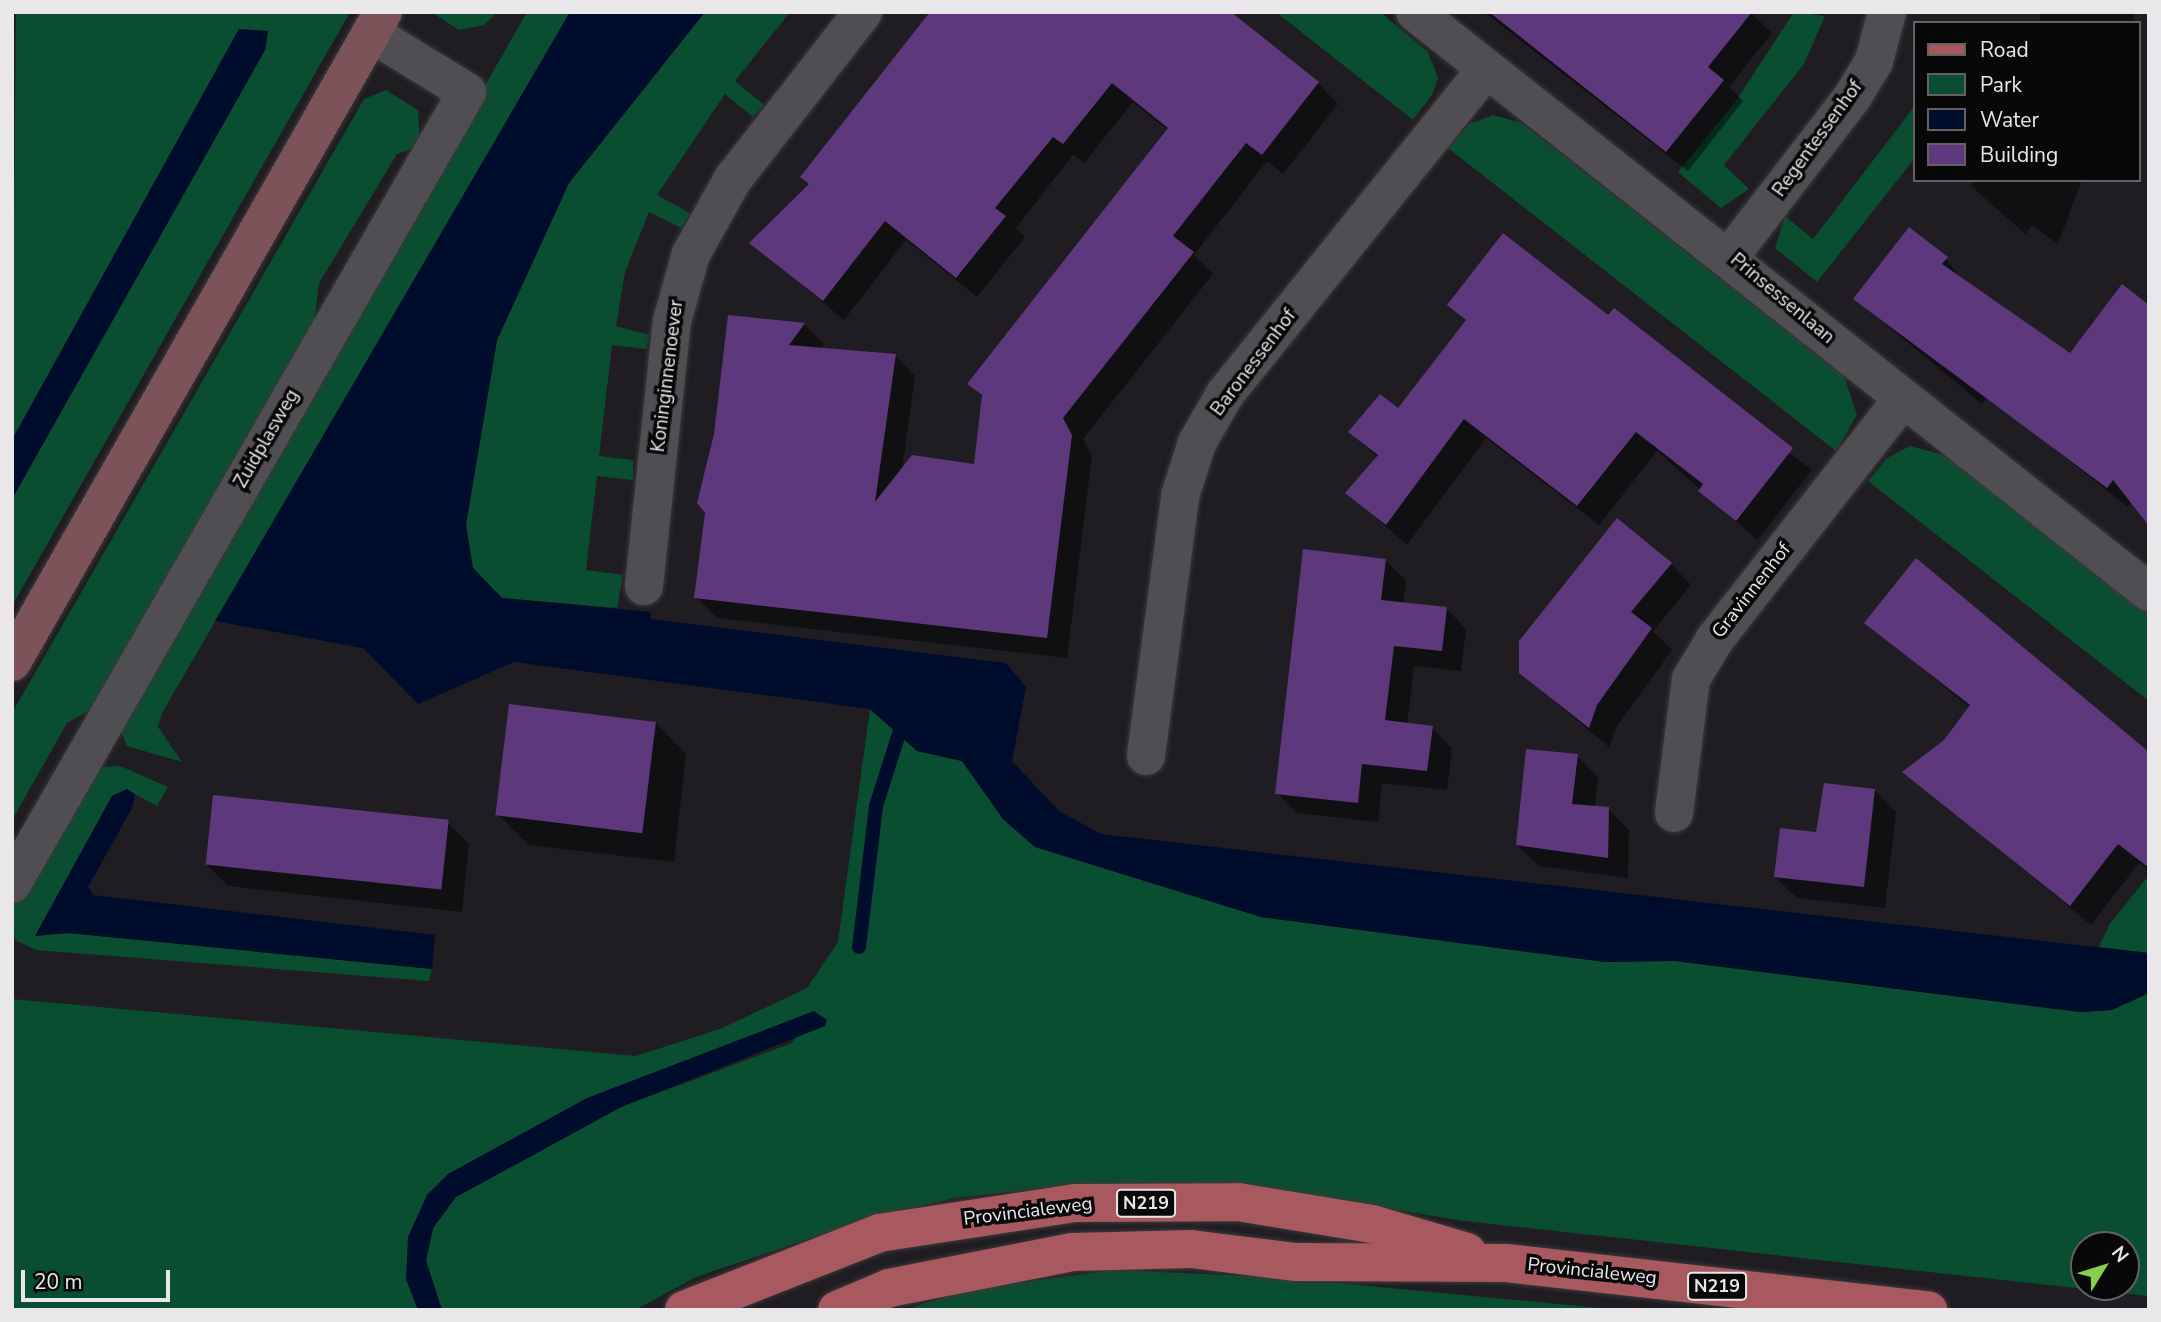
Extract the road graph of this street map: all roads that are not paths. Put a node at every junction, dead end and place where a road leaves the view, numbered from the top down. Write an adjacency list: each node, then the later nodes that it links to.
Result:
1 (863, 12): 8 (street, Koninginnenoever)
2 (1415, 12): 5 (street, Prinsessenlaan)
3 (1887, 12): 6 (street, Regentessenhof)
4 (377, 23): 10 (main road, Zuidplasweg); 13 (street, Zuidplasweg)
5 (1486, 69): 6 (street, Prinsessenlaan); 11 (street, Baronessenhof)
6 (1730, 256): 7 (street, Prinsessenlaan)
7 (1902, 400): 9 (street, Prinsessenlaan); 12 (street, Gravinnenhof)
8 (644, 586)
9 (2147, 591)
10 (12, 662)
11 (1146, 757)
12 (1674, 813)
13 (12, 884)
14 (1506, 1263): 15 (main road, Provincialeweg / N219); 16 (main road, Provincialeweg / N219); 17 (main road, Provincialeweg / N219)
15 (684, 1310)
16 (837, 1310)
17 (1928, 1310)

